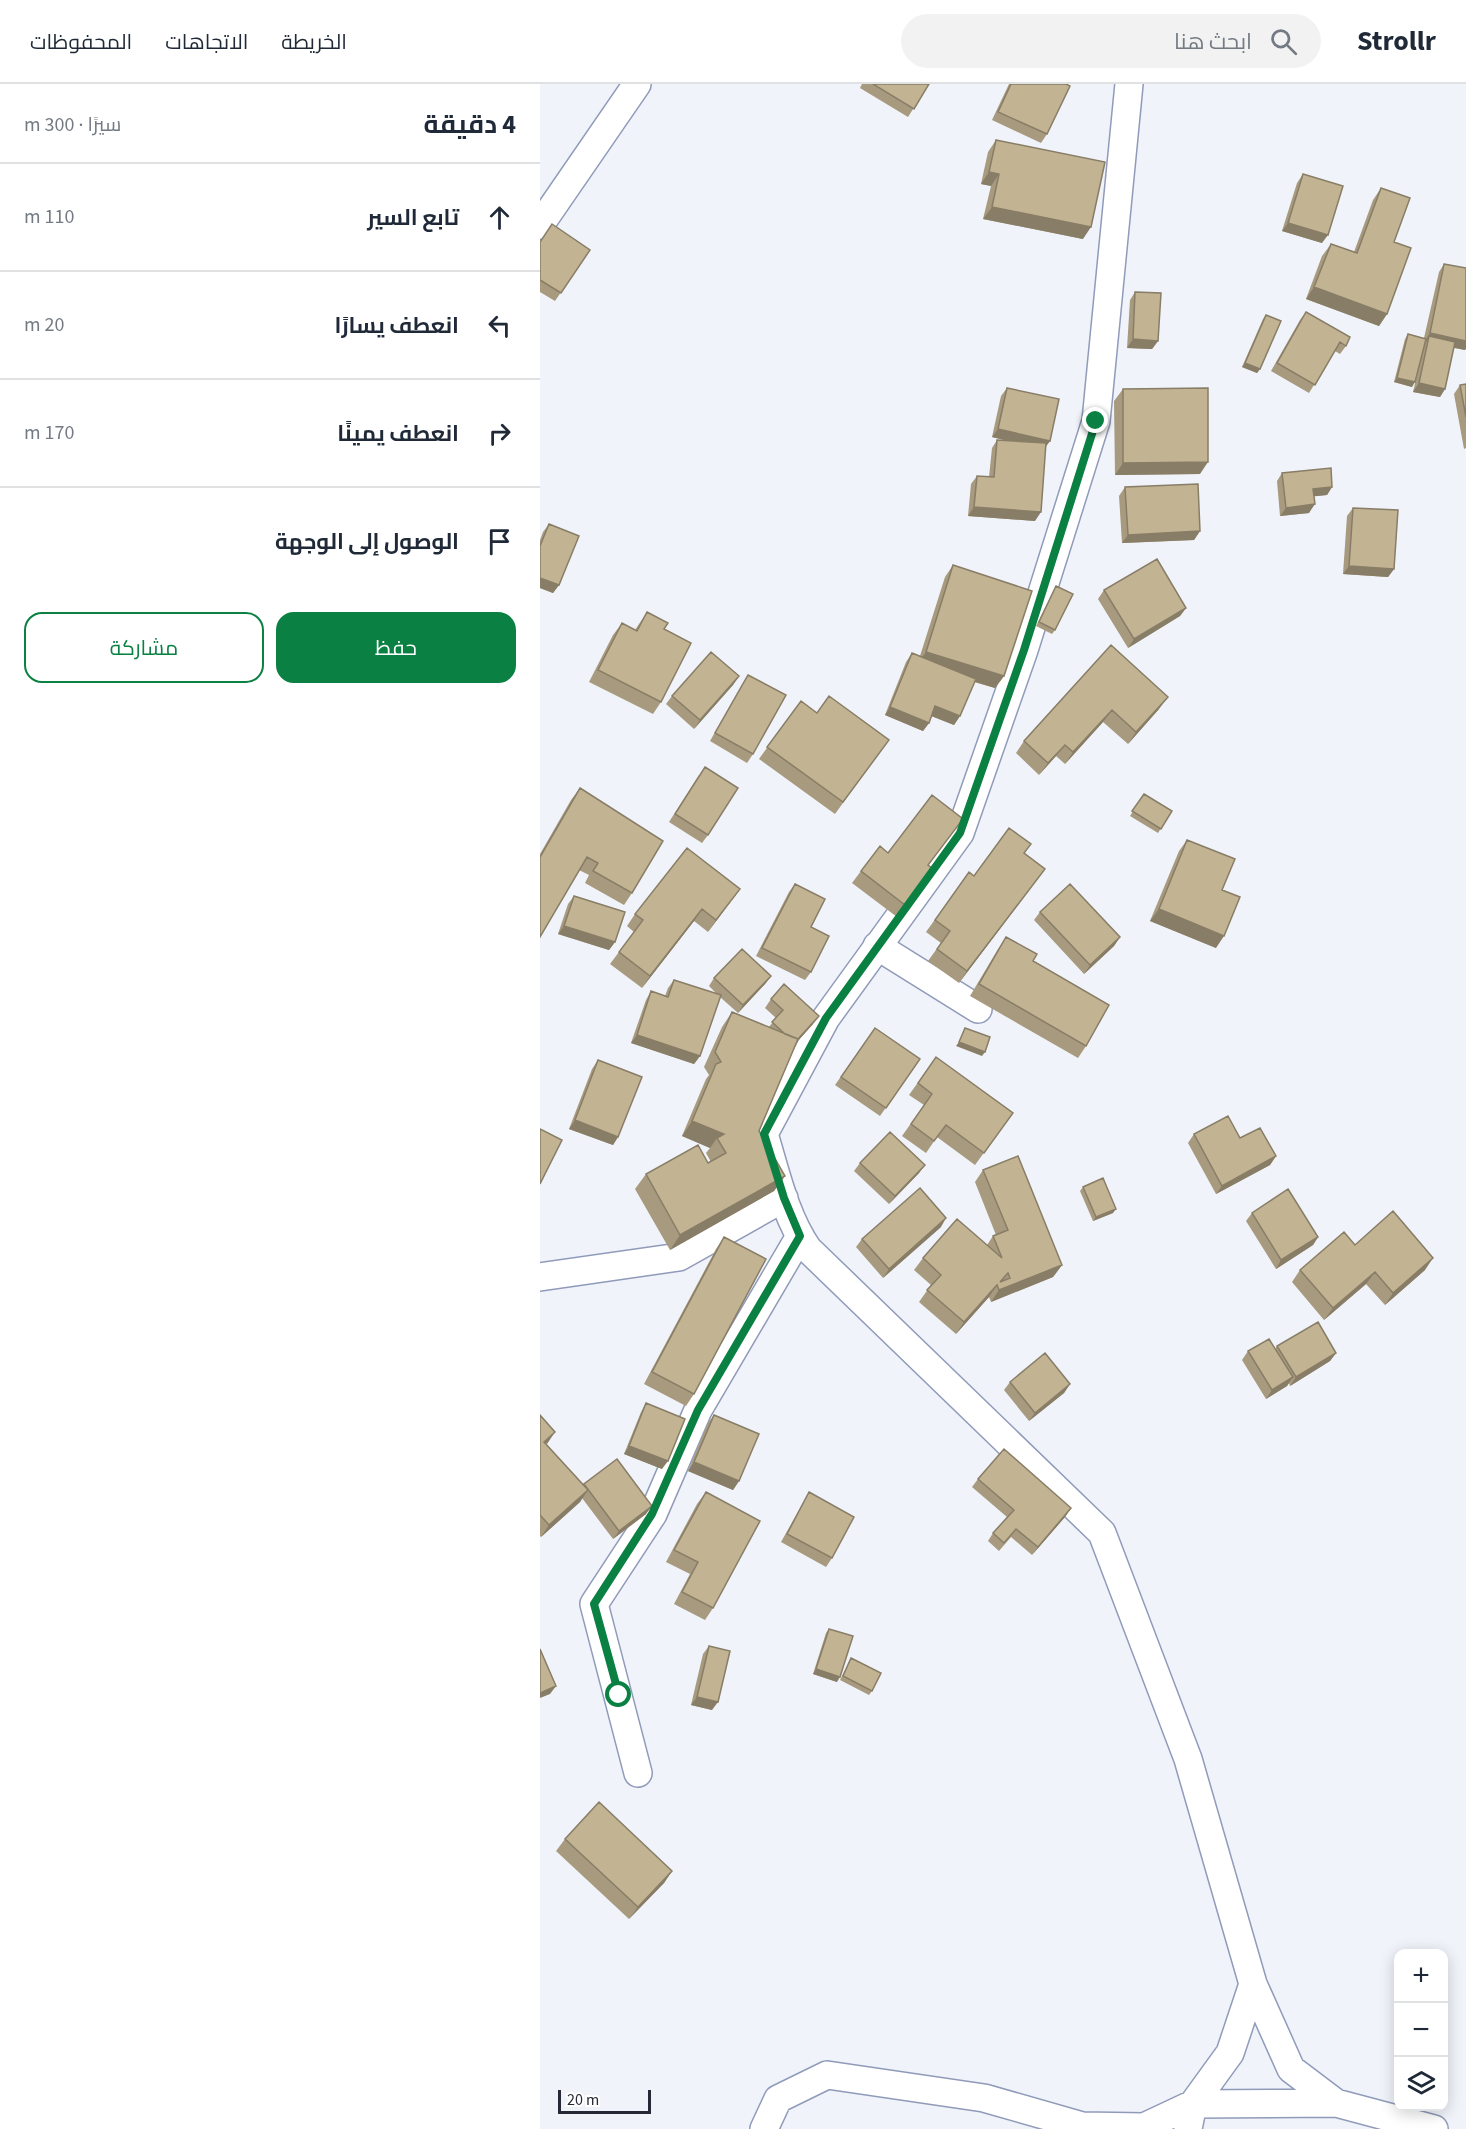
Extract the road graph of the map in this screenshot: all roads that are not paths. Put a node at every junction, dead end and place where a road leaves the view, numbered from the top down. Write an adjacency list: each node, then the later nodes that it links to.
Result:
1 (637, 84): 3 (street)
2 (1129, 84): 4 (street)
3 (540, 225)
4 (878, 946): 5 (street); 6 (street)
5 (978, 1010)
6 (784, 1198): 7 (street); 8 (street)
7 (800, 1236): 9 (street); 10 (street)
8 (540, 1277)
9 (638, 1773)
10 (1253, 1984): 11 (street); 12 (street)
11 (1336, 2103): 12 (street); 14 (street)
12 (1191, 2117): 13 (street)
13 (764, 2129)
14 (1434, 2129)

